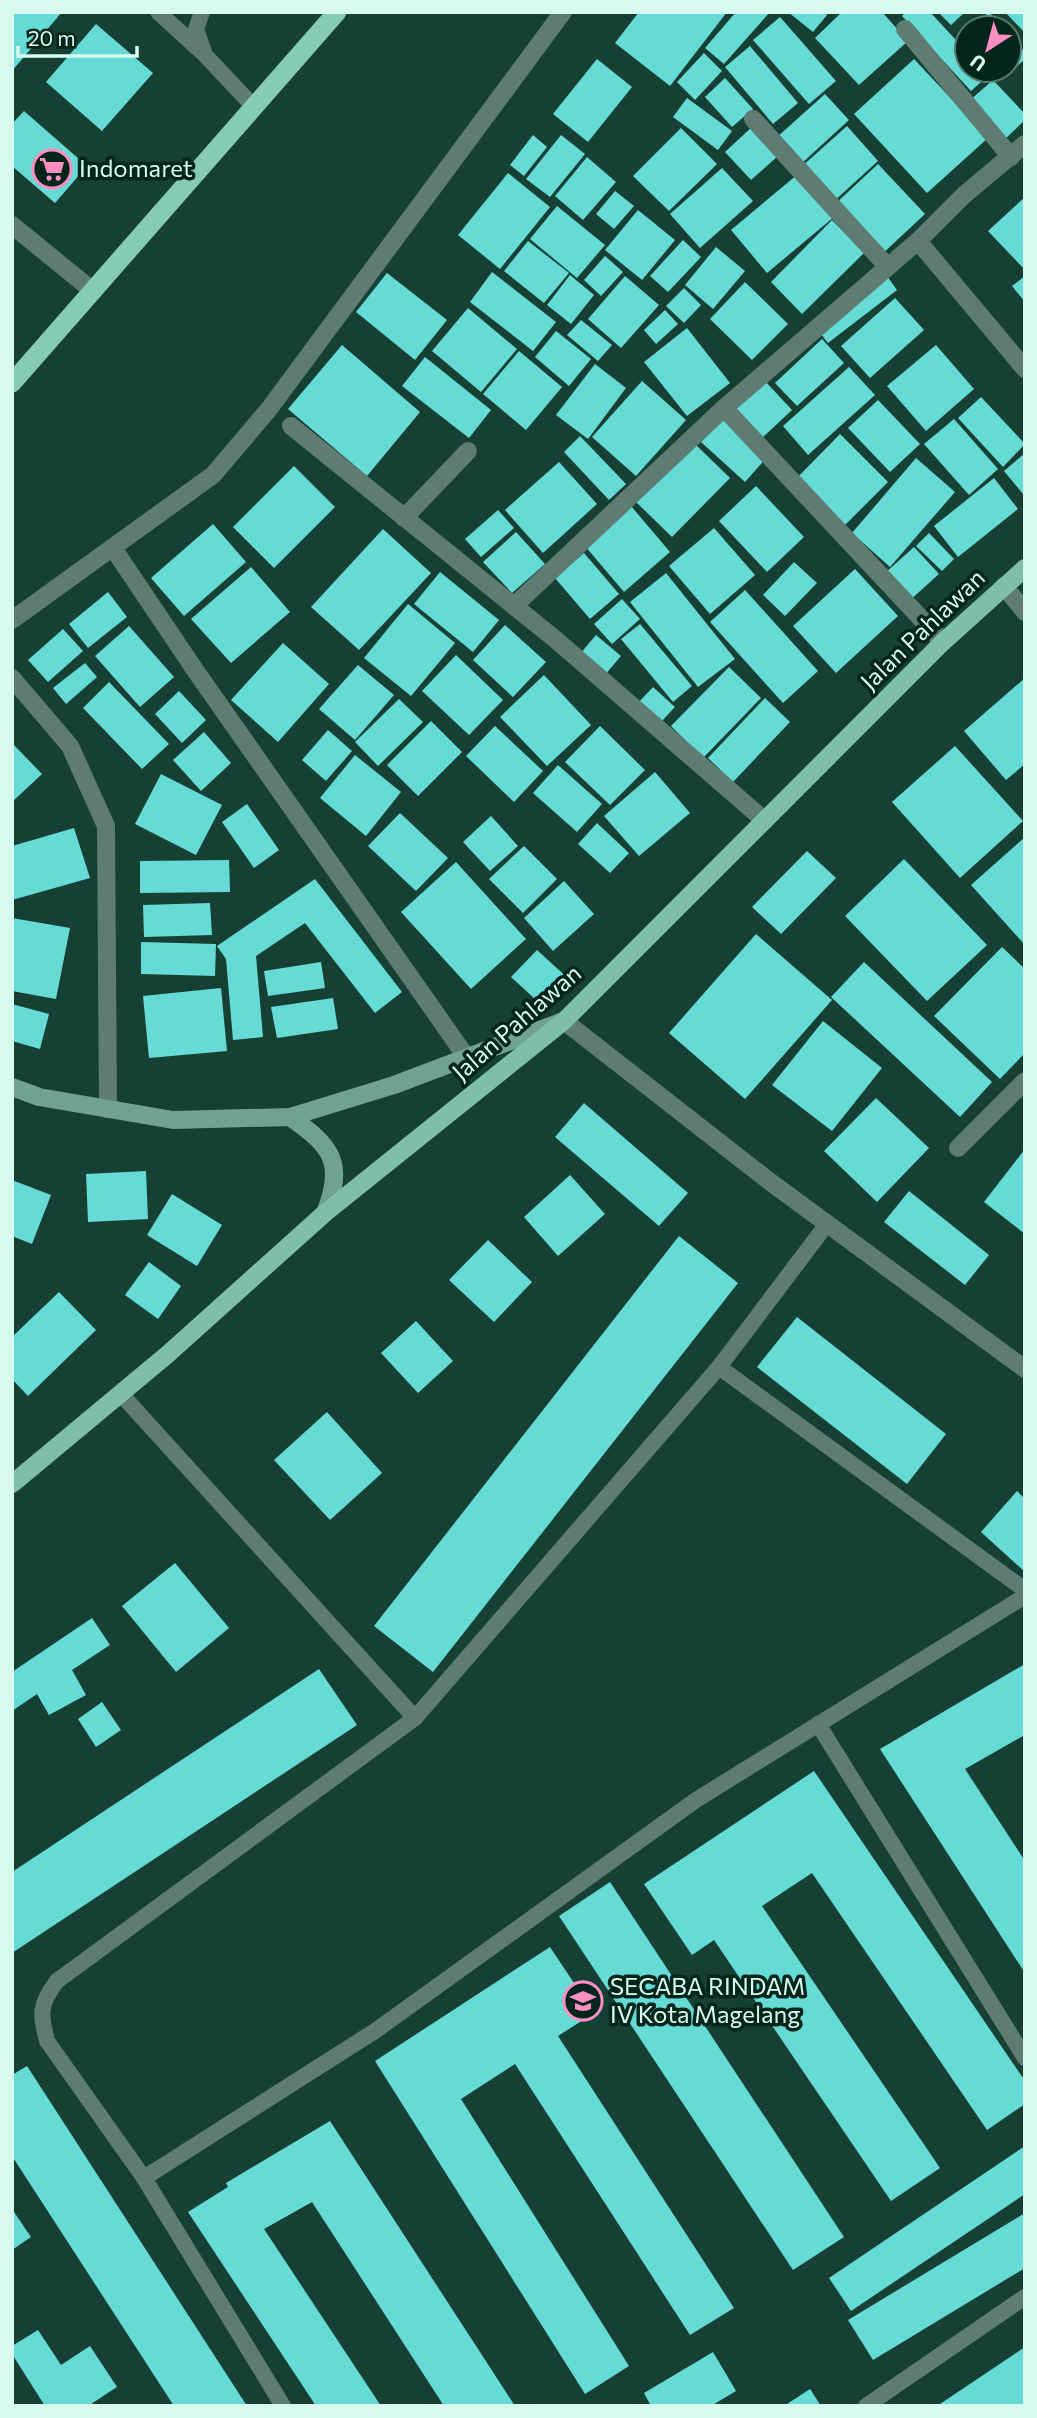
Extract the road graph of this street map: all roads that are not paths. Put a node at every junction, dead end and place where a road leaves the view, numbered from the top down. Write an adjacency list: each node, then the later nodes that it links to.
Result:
1 (158, 12): 6 (lane)
2 (202, 12): 6 (lane)
3 (337, 12): 7 (highway)
4 (563, 12): 21 (street)
5 (905, 29): 10 (street)
6 (205, 55): 7 (lane)
7 (254, 107): 14 (highway)
8 (753, 119): 13 (street)
9 (1025, 144): 10 (street)
10 (1011, 156): 12 (street)
11 (12, 225): 14 (street)
12 (918, 241): 13 (street); 15 (street)
13 (887, 266): 17 (street)
14 (93, 291): 16 (highway)
15 (1025, 369)
16 (12, 383)
17 (724, 408): 24 (street); 27 (street)
18 (290, 426): 20 (street)
19 (468, 451): 20 (street)
20 (404, 518): 24 (street)
21 (113, 548): 26 (street); 31 (street)
22 (1025, 568): 23 (main road, Jalan Pahlawan)
23 (1004, 586): 25 (street); 27 (main road, Jalan Pahlawan)
24 (514, 606): 29 (street)
25 (1025, 612)
26 (12, 620)
27 (943, 642): 29 (main road, Jalan Pahlawan)
28 (12, 678): 34 (street)
29 (764, 820): 30 (main road, Jalan Pahlawan)
30 (564, 1021): 31 (main road); 37 (main road, Jalan Pahlawan); 38 (street)
31 (467, 1058): 35 (main road)
32 (1025, 1081): 36 (street)
33 (12, 1087): 34 (main road)
34 (108, 1109): 35 (main road)
35 (290, 1117): 37 (main road)
36 (958, 1148)
37 (325, 1213): 41 (main road, Jalan Pahlawan)
38 (827, 1224): 39 (lane); 40 (street)
39 (719, 1367): 43 (lane); 45 (lane)
40 (1025, 1370)
41 (121, 1394): 42 (main road, Jalan Pahlawan); 45 (lane)
42 (12, 1483)
43 (1025, 1590)
44 (1025, 1596): 46 (lane)
45 (415, 1718): 48 (lane)
46 (818, 1724): 47 (lane); 48 (lane)
47 (1025, 2058)
48 (144, 2178): 50 (lane)
49 (1025, 2297): 51 (lane)
50 (283, 2406)
51 (866, 2406)

